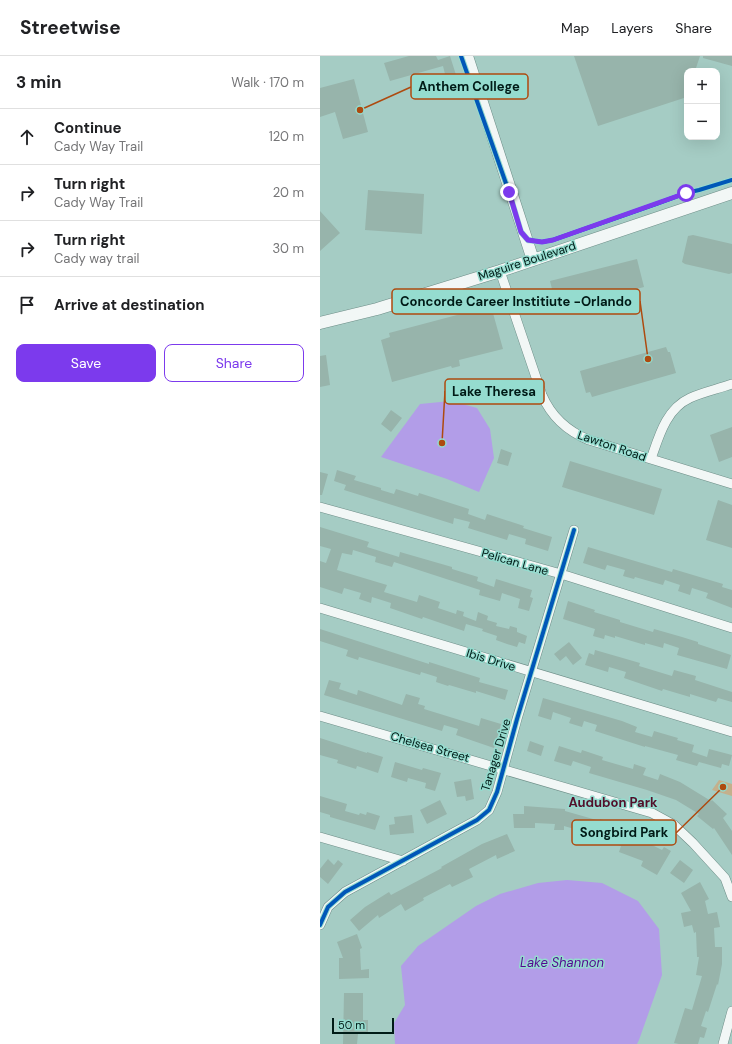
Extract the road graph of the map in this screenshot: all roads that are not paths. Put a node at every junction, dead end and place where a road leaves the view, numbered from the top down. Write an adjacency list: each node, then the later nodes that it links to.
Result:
1 (466, 56): 3 (street)
2 (732, 193): 3 (street, Maguire Boulevard)
3 (534, 260): 4 (street, Maguire Boulevard)
4 (500, 271): 5 (street, Maguire Boulevard); 7 (street, Lawton Road)
5 (320, 323)
6 (732, 384): 7 (street)
7 (651, 459): 8 (street, Lawton Road)
8 (732, 484)
9 (320, 508): 11 (street, Pelican Lane)
10 (574, 530): 11 (street, Tanager Drive)
11 (560, 574): 13 (street, Pelican Lane); 14 (street, Tanager Drive)
12 (320, 608): 14 (street, Ibis Drive)
13 (732, 628)
14 (532, 672): 16 (street, Ibis Drive); 17 (street, Tanager Drive)
15 (320, 716): 17 (street, Chelsea Street)
16 (732, 732)
17 (503, 769): 19 (street, Tanager Drive); 20 (street, Chelsea Street)
18 (320, 837): 19 (street)
19 (403, 861): 22 (street, Tanager Drive)
20 (728, 875): 21 (street, Chelsea Street)
21 (732, 897)
22 (320, 925)
23 (732, 1011): 24 (street)
24 (723, 1044)

